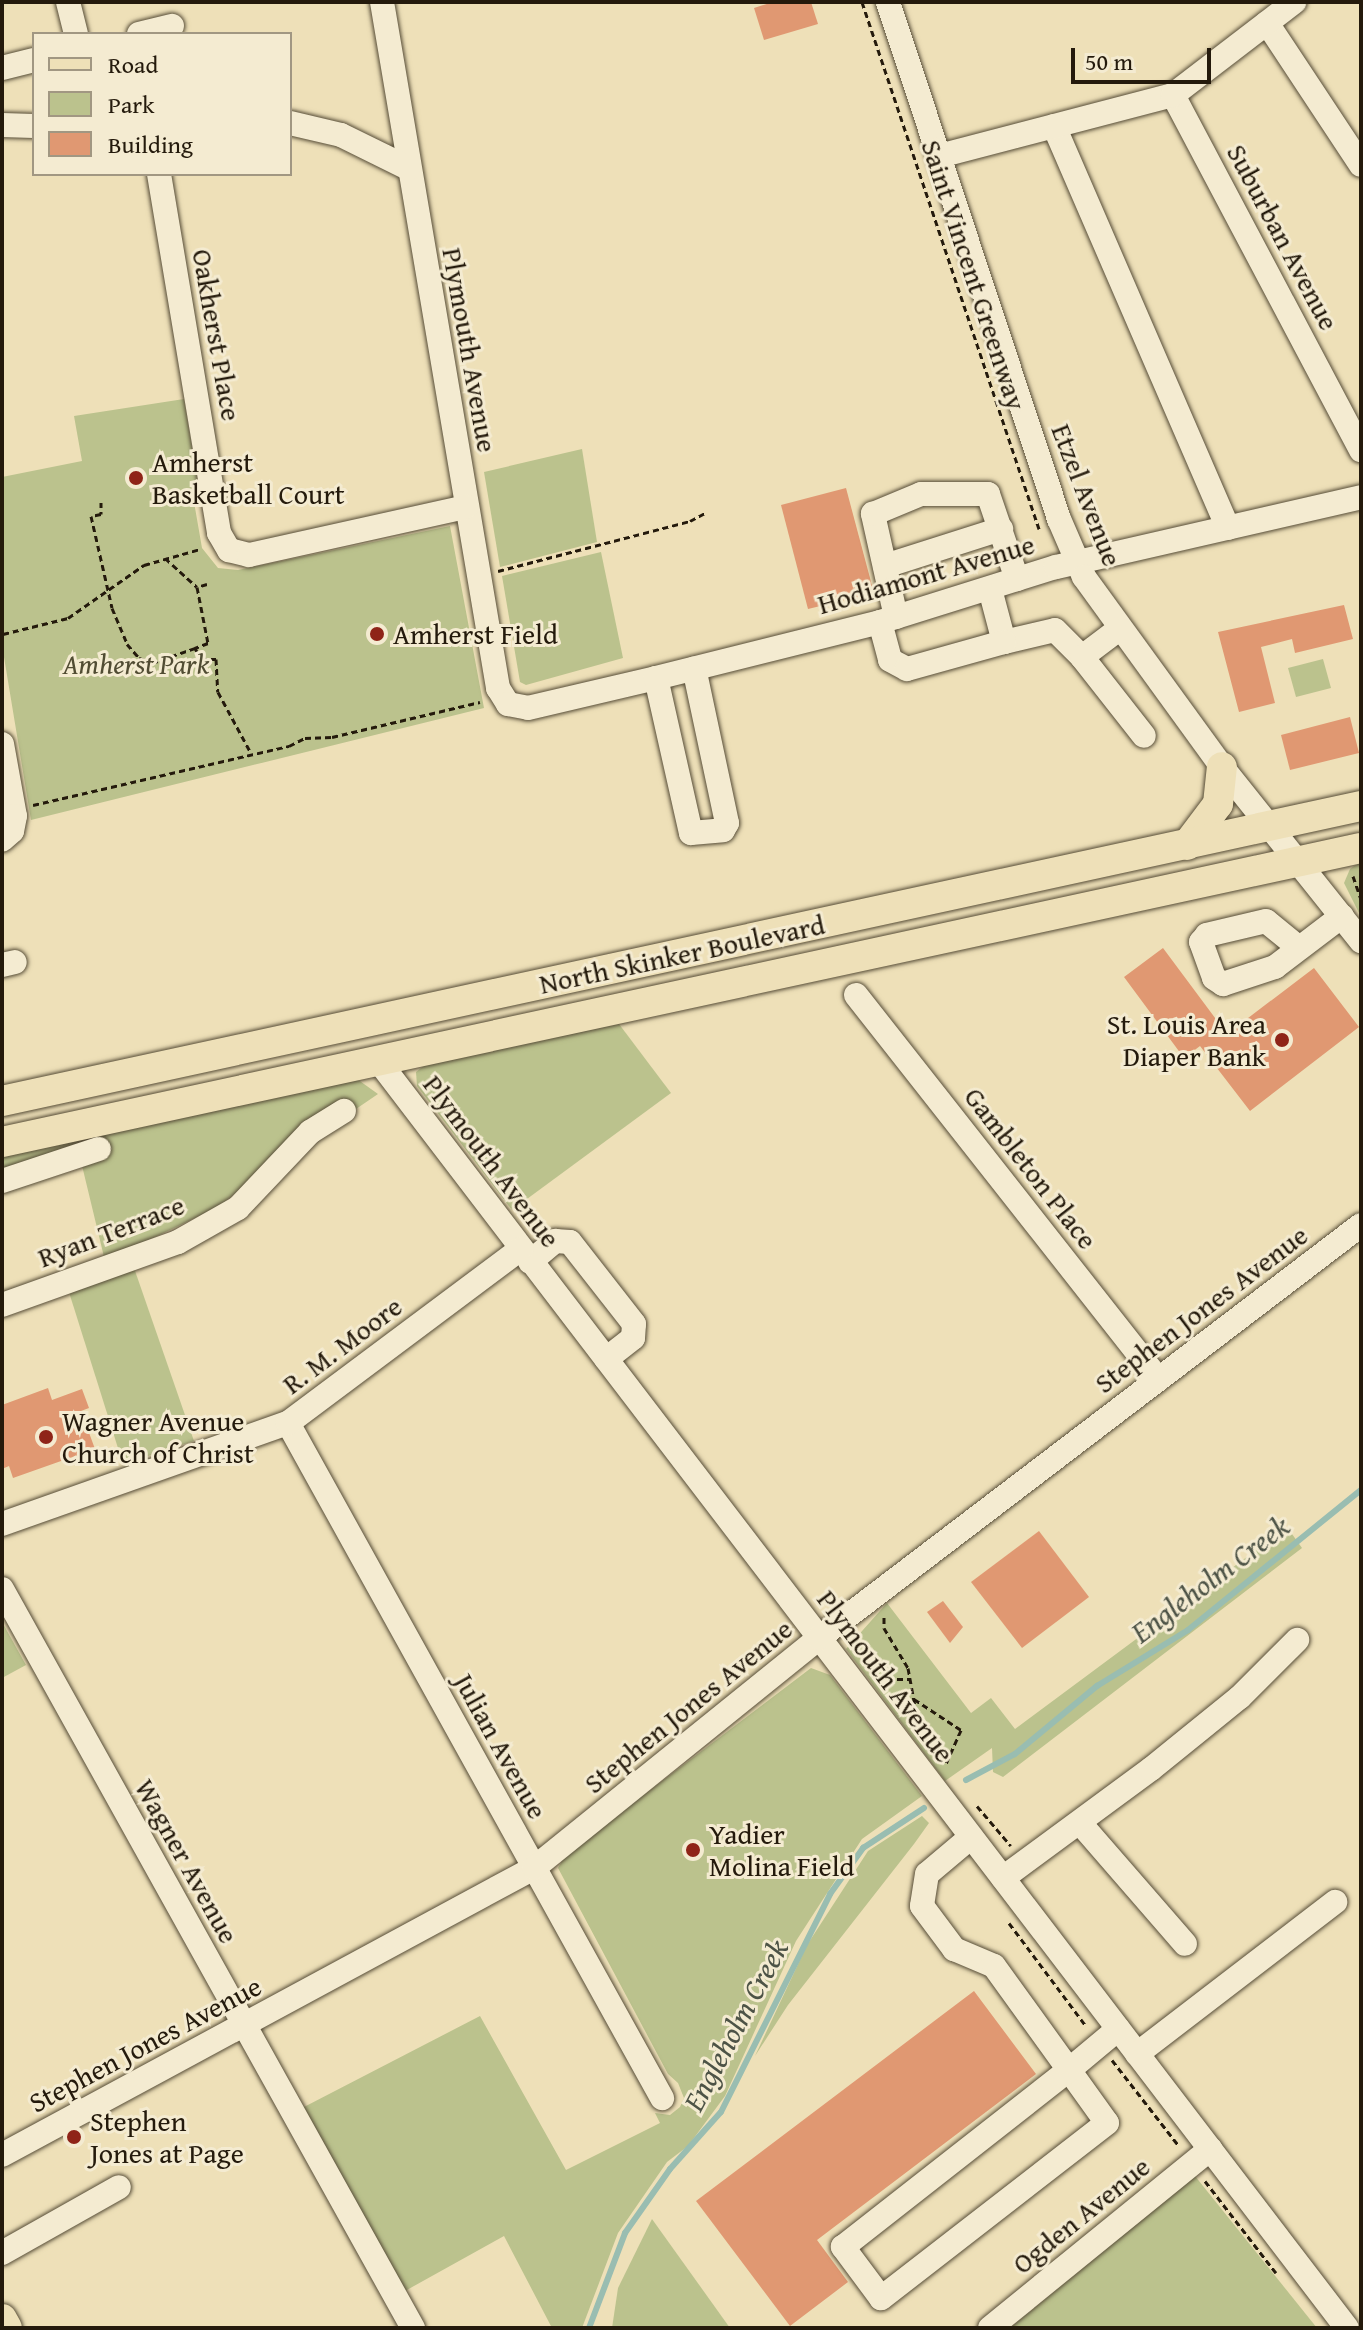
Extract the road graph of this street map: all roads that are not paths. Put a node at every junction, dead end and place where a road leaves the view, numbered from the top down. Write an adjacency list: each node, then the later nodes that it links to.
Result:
1 (68, 2): 7 (street)
2 (382, 2): 18 (street, Plymouth Avenue)
3 (888, 2): 16 (street, Etzel Avenue)
4 (1294, 2): 5 (street)
5 (1267, 23): 11 (street); 17 (street)
6 (172, 26): 8 (street)
7 (76, 32)
8 (147, 32)
9 (32, 60): 10 (street)
10 (2, 68)
11 (1173, 95): 15 (street); 20 (street, Suburban Avenue)
12 (292, 123): 18 (street)
13 (2, 125): 14 (street)
14 (32, 126)
15 (1054, 126): 16 (street); 23 (street)
16 (939, 156): 25 (street, Etzel Avenue)
17 (1361, 165)
18 (408, 168): 22 (street, Plymouth Avenue)
19 (159, 176): 22 (street, Oakherst Place)
20 (1361, 450)
21 (1361, 497): 23 (street, Hodiamont Avenue)
22 (466, 507): 35 (street, Plymouth Avenue)
23 (1228, 528): 25 (street, Hodiamont Avenue)
24 (1001, 529): 26 (street); 26 (street); 27 (street)
25 (1078, 563): 27 (street, Hodiamont Avenue); 30 (street, Etzel Avenue)
26 (885, 566): 29 (street)
27 (1017, 579): 28 (street, Hodiamont Avenue)
28 (990, 589): 29 (street, Hodiamont Avenue); 31 (street)
29 (888, 619): 31 (street); 33 (street, Hodiamont Avenue)
30 (1119, 629): 32 (street); 38 (street, Etzel Avenue)
31 (1004, 642): 32 (street)
32 (1082, 657): 36 (street)
33 (694, 668): 34 (street, Hodiamont Avenue); 34 (street)
34 (656, 678): 35 (street, Hodiamont Avenue)
35 (508, 704)
36 (1144, 736)
37 (2, 744): 41 (street)
38 (1222, 767): 40 (street, Etzel Avenue); 42 (main road)
39 (1361, 806): 40 (main road, North Skinker Boulevard)
40 (1270, 828): 42 (main road, North Skinker Boulevard); 44 (street, Etzel Avenue)
41 (7, 836)
42 (1187, 845): 50 (main road, North Skinker Boulevard)
43 (1356, 858): 44 (main road, North Skinker Boulevard)
44 (1299, 862): 45 (street, Etzel Avenue); 49 (main road, North Skinker Boulevard)
45 (1342, 916): 46 (street, Etzel Avenue); 47 (street)
46 (1361, 941)
47 (1298, 947)
48 (856, 995): 59 (street, Gambleton Place)
49 (377, 1059): 52 (main road, North Skinker Boulevard); 56 (street, Plymouth Avenue)
50 (2, 1101)
51 (344, 1111): 57 (street, Ryan Terrace)
52 (2, 1142)
53 (99, 1149): 54 (street)
54 (2, 1181)
55 (1361, 1225): 59 (street, Stephen Jones Avenue)
56 (526, 1255): 58 (street, Plymouth Avenue); 58 (street, R. M. Moore); 60 (street, R. M. Moore)
57 (2, 1305)
58 (606, 1359): 63 (street, Plymouth Avenue)
59 (1158, 1379): 63 (street, Stephen Jones Avenue)
60 (288, 1423): 61 (street, R. M. Moore); 67 (street, Julian Avenue)
61 (2, 1524)
62 (2, 1589): 71 (street, Wagner Avenue)
63 (819, 1638): 66 (street, Plymouth Avenue); 67 (street, Stephen Jones Avenue)
64 (1297, 1640): 65 (street)
65 (1080, 1823): 68 (street); 70 (street)
66 (971, 1837): 68 (street, Plymouth Avenue); 74 (street)
67 (534, 1868): 71 (street, Stephen Jones Avenue); 75 (street, Julian Avenue)
68 (1003, 1878): 72 (street, Plymouth Avenue)
69 (1335, 1902): 73 (street)
70 (1185, 1944)
71 (244, 2026): 77 (street, Stephen Jones Avenue); 82 (street, Wagner Avenue)
72 (1118, 2029): 73 (street, Plymouth Avenue); 74 (street)
73 (1137, 2054): 76 (street, Plymouth Avenue)
74 (1069, 2070): 74 (street)
75 (662, 2098)
76 (1210, 2149): 83 (street, Ogden Avenue); 84 (street, Plymouth Avenue)
77 (2, 2155)
78 (119, 2187): 79 (street)
79 (2, 2253)
80 (2, 2319): 81 (main road)
81 (7, 2328)
82 (413, 2328)
83 (990, 2328)
84 (1347, 2328)

